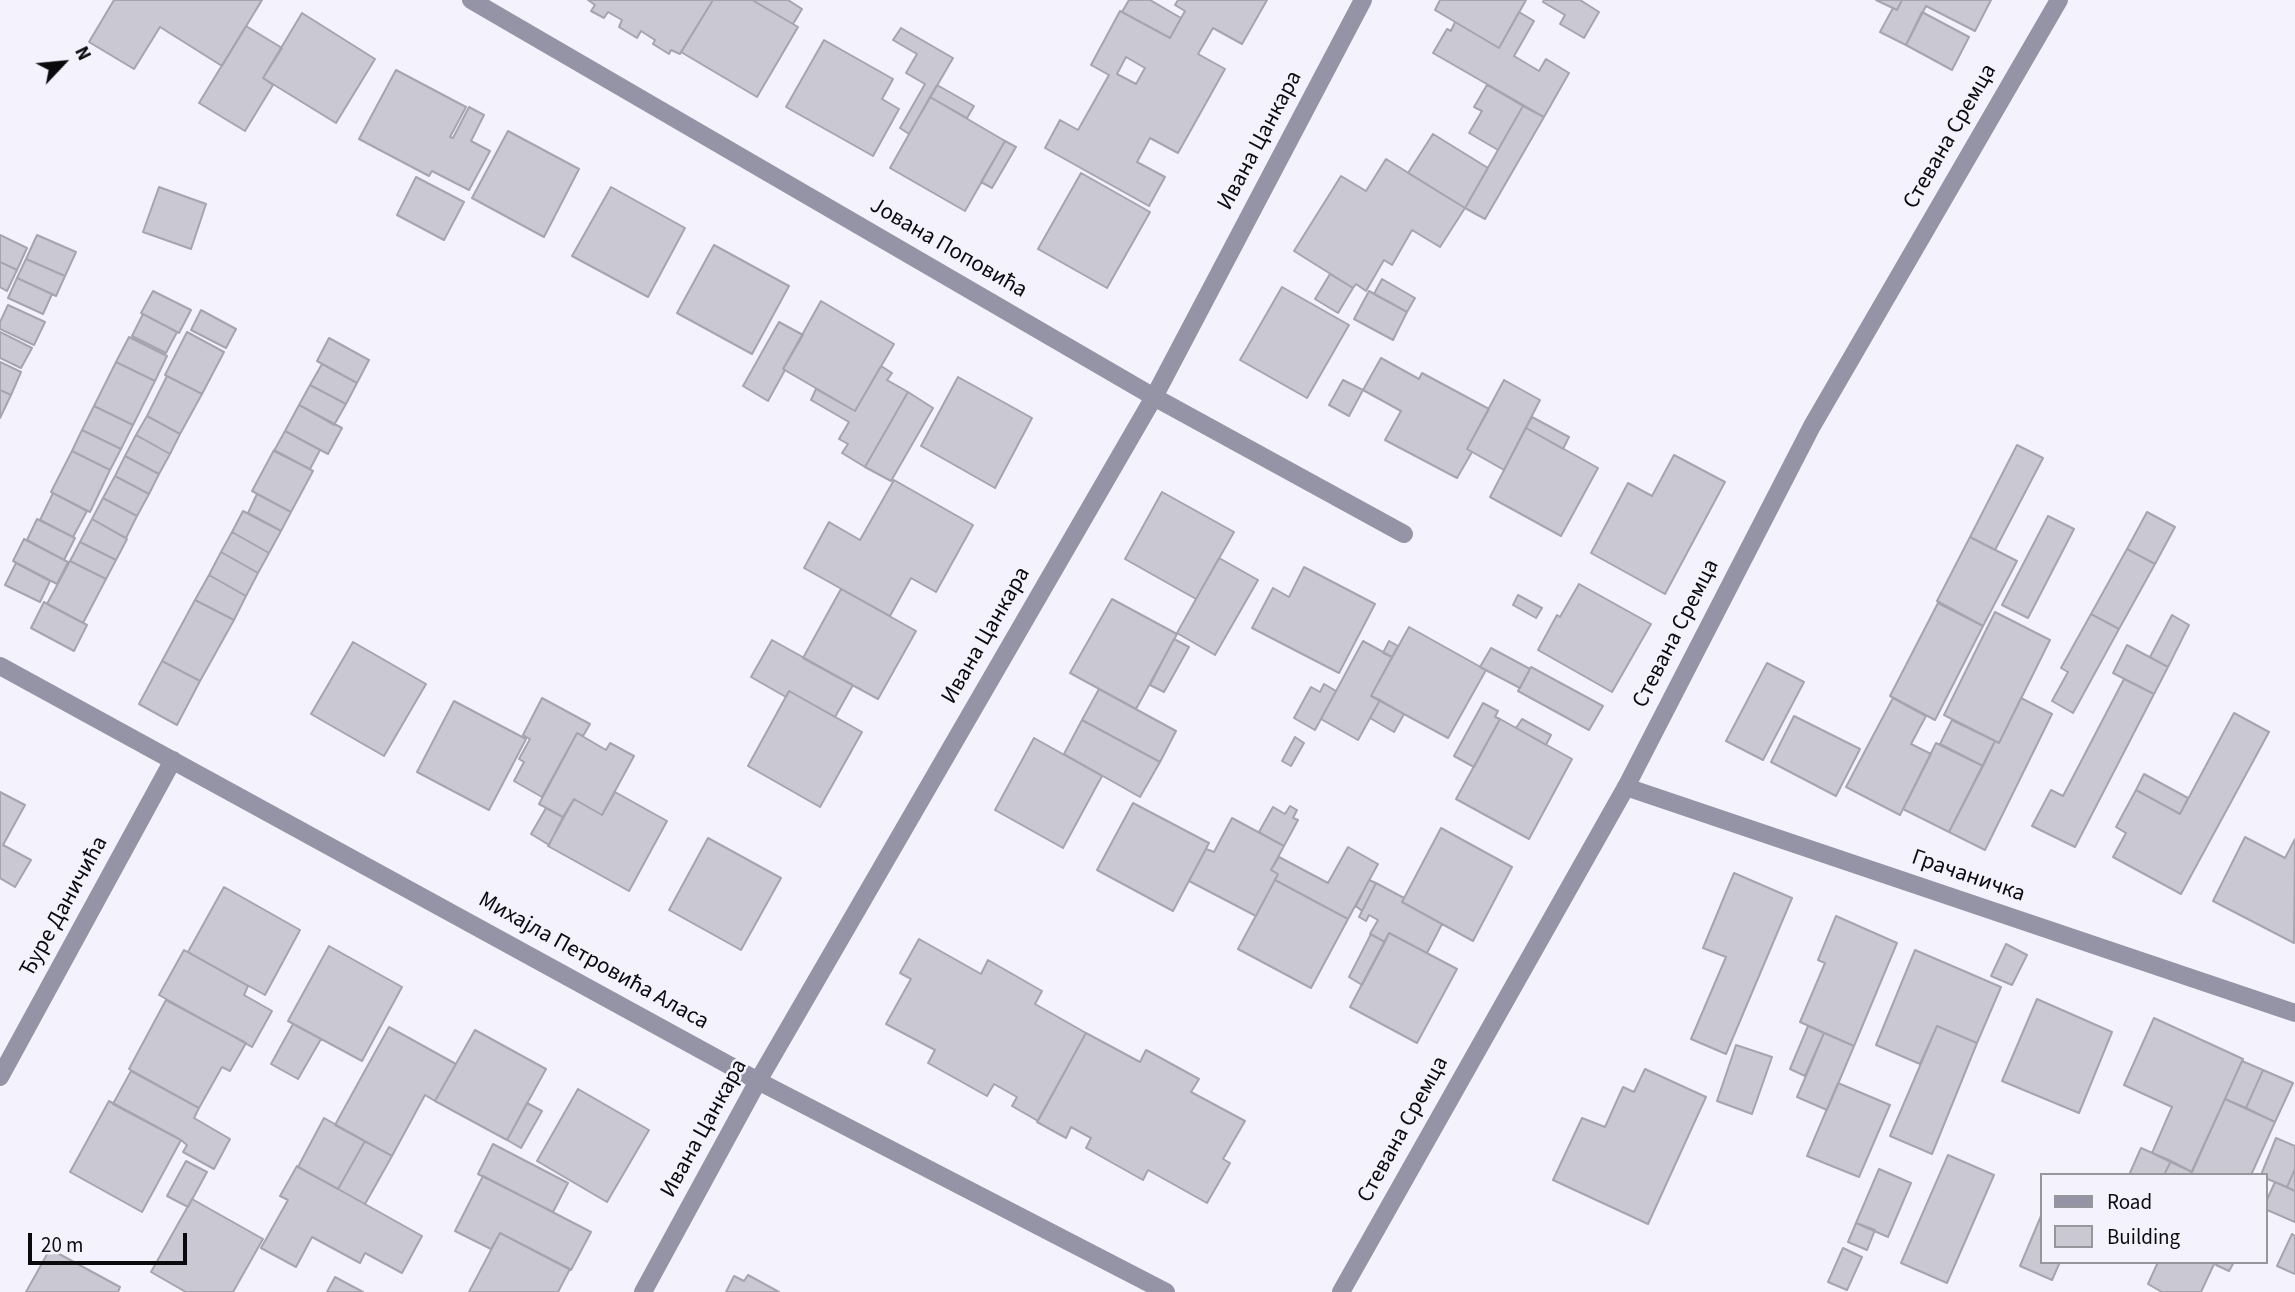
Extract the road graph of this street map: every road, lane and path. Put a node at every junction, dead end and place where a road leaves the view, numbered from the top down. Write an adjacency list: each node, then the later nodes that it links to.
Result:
1 (471, 0): 4 (street, Јована Поповића)
2 (1363, 0): 4 (street, Ивана Цанкара)
3 (2059, 0): 8 (street, Стевана Сремца)
4 (1154, 397): 5 (street, Јована Поповића); 11 (street, Ивана Цанкара)
5 (1404, 534)
6 (0, 666): 7 (street, Михајла Петровића Аласа)
7 (173, 760): 10 (street, Ђуре Даничића); 11 (street, Михајла Петровића Аласа)
8 (1626, 787): 9 (street, Грачаничка); 14 (street, Стевана Сремца)
9 (2295, 1013)
10 (0, 1077)
11 (758, 1081): 12 (street, Ивана Цанкара); 13 (street, Михајла Петровића Аласа)
12 (643, 1292)
13 (1166, 1292)
14 (1341, 1292)

